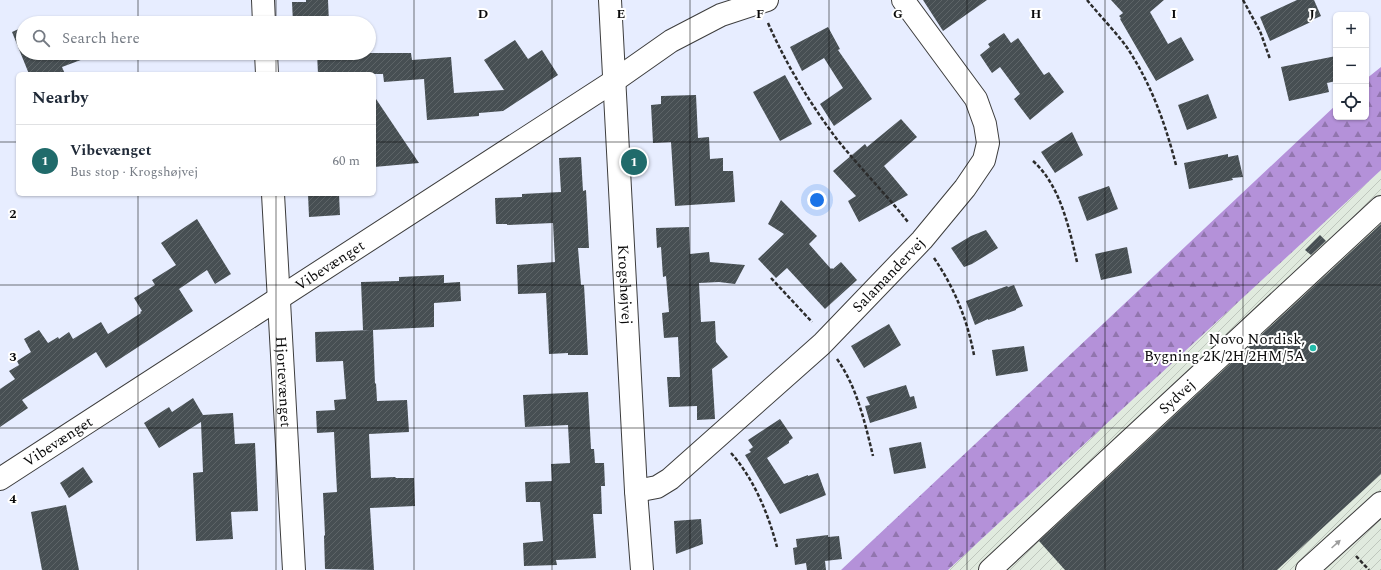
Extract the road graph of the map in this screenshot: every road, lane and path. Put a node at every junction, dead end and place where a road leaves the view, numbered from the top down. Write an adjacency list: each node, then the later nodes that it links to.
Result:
1 (263, 0): 7 (street)
2 (610, 0): 11 (street, Krogshøjvej)
3 (903, 0): 16 (street, Salamandervej)
4 (1086, 0): 13 (path)
5 (1243, 0): 8 (path)
6 (763, 1): 11 (street, Vibevænget); 16 (path)
7 (264, 16)
8 (1270, 59)
9 (266, 60): 10 (street)
10 (267, 72)
11 (614, 81): 19 (street, Vibevænget); 25 (street, Krogshøjvej)
12 (1033, 161): 17 (path)
13 (1176, 165)
14 (273, 196): 19 (street, Hjortevænget)
15 (1381, 207): 30 (street, Sydvej)
16 (922, 240): 20 (street, Salamandervej); 21 (path)
17 (1078, 262)
18 (771, 278): 20 (path)
19 (279, 299): 24 (street, Vibevænget); 28 (street, Hjortevænget)
20 (823, 342): 22 (street, Salamandervej); 23 (path)
21 (974, 355)
22 (718, 437): 25 (street, Salamandervej); 27 (path)
23 (872, 456)
24 (0, 479)
25 (636, 491): 29 (street, Krogshøjvej)
26 (1381, 503): 31 (street, one-way to 26)
27 (777, 547)
28 (294, 570)
29 (642, 570)
30 (990, 570)
31 (1307, 570)

